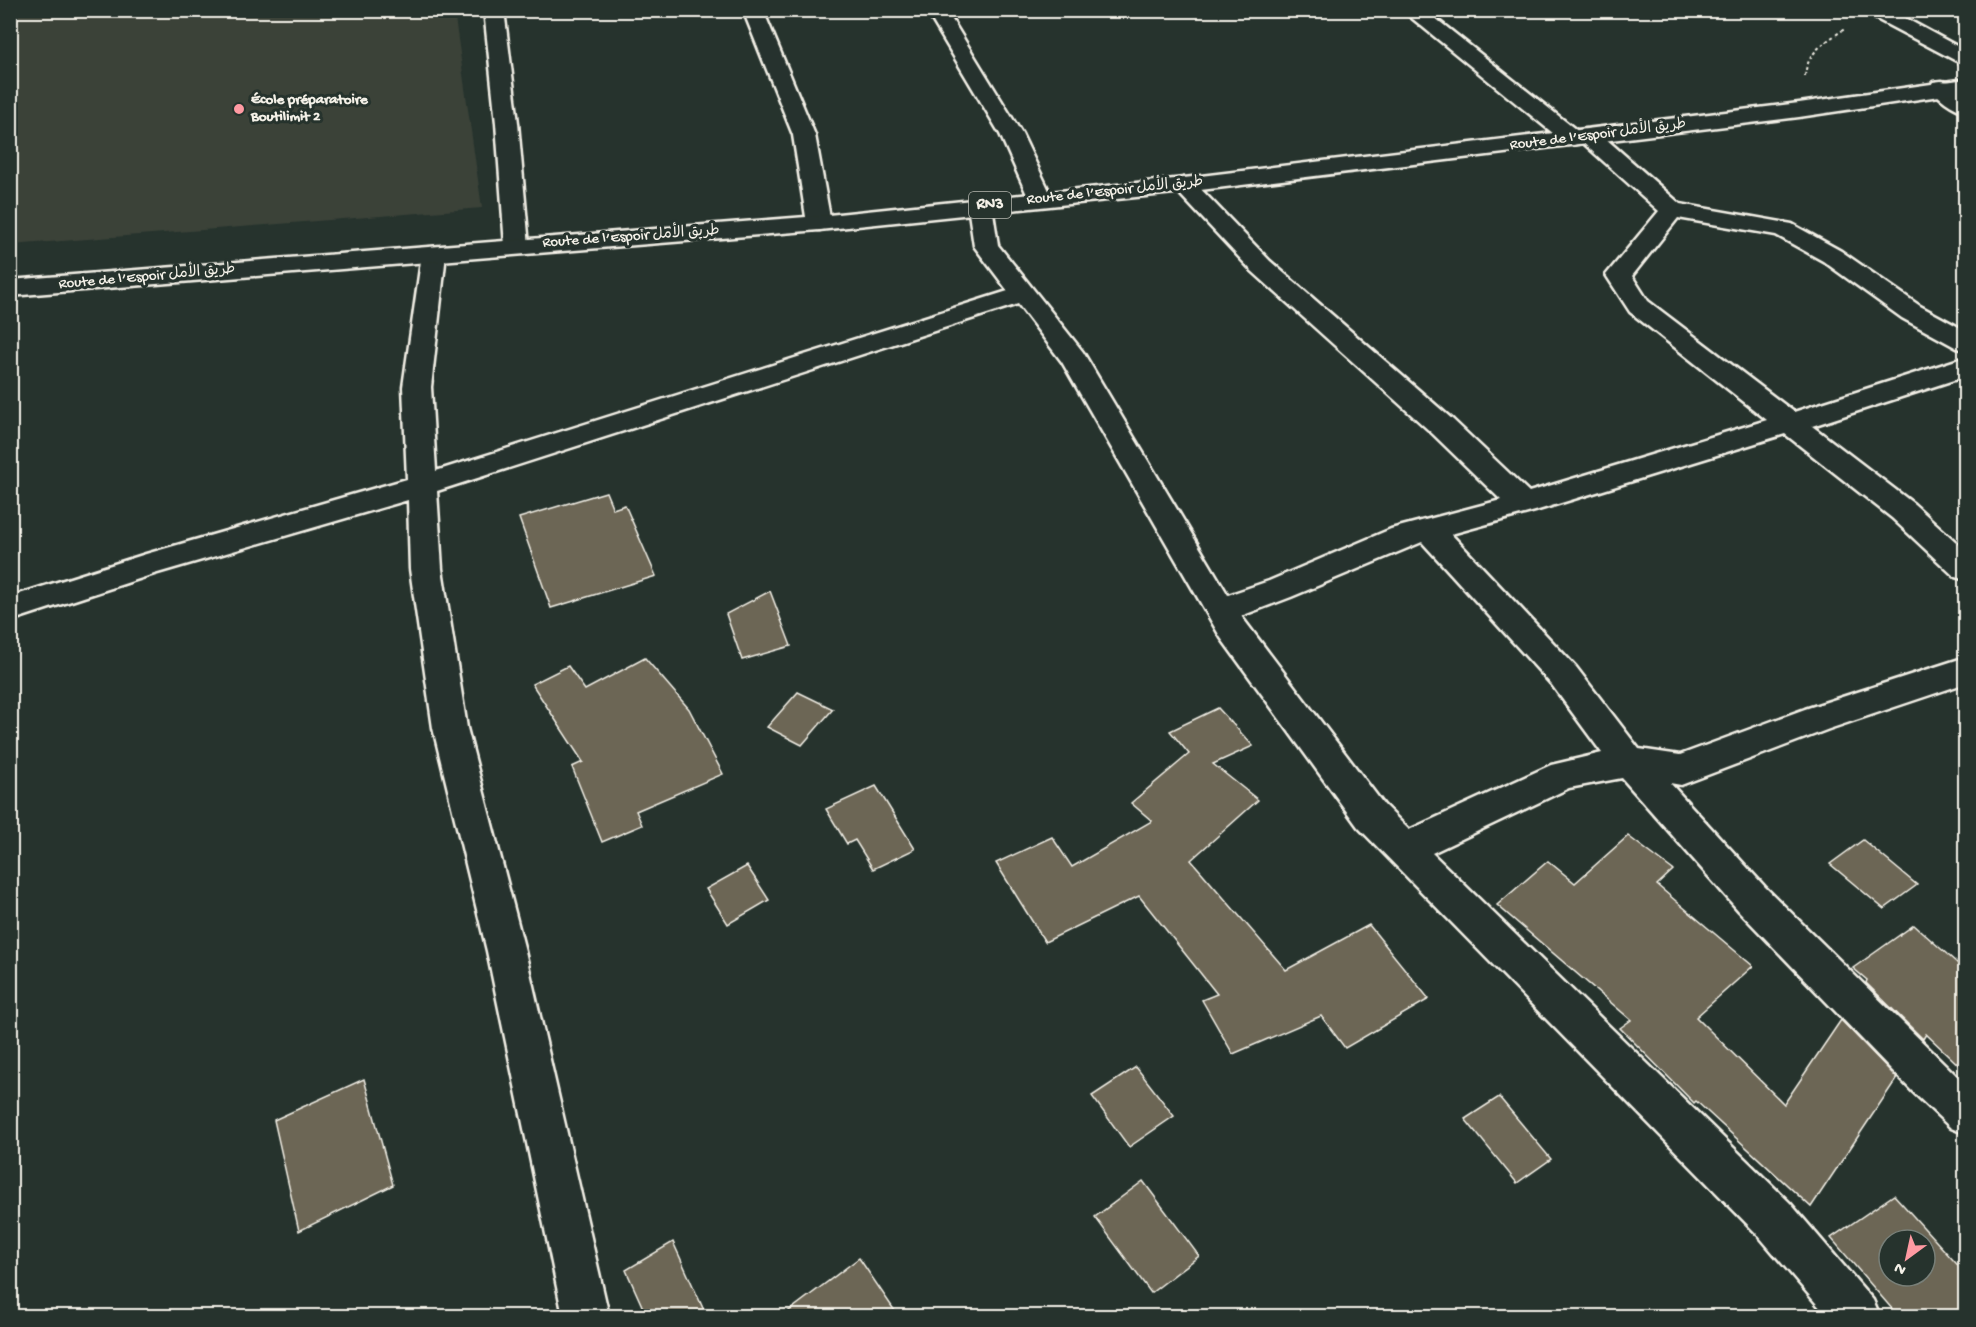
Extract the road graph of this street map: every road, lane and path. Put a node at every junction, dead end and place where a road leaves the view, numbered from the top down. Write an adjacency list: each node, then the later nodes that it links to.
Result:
1 (494, 10): 17 (main road)
2 (753, 10): 16 (main road)
3 (936, 10): 13 (main road)
4 (1412, 10): 11 (main road)
5 (1882, 11): 6 (main road); 10 (path)
6 (1965, 60)
7 (1965, 85): 8 (main road, Route de l’Espoir طريق الأمل / RN3)
8 (1941, 87): 9 (main road); 10 (main road, Route de l’Espoir طريق الأمل / RN3)
9 (1965, 106)
10 (1799, 110): 11 (main road, Route de l’Espoir طريق الأمل / RN3)
11 (1581, 137): 12 (main road, Route de l’Espoir طريق الأمل / RN3); 15 (main road)
12 (1184, 185): 13 (main road, Route de l’Espoir طريق الأمل / RN3); 25 (main road)
13 (1041, 199): 14 (main road, Route de l’Espoir طريق الأمل / RN3)
14 (980, 206): 16 (main road, Route de l’Espoir طريق الأمل / RN3); 20 (main road)
15 (1672, 210): 21 (main road); 23 (main road)
16 (819, 223): 17 (main road, Route de l’Espoir طريق الأمل / RN3)
17 (517, 246): 18 (main road, Route de l’Espoir طريق الأمل / RN3)
18 (434, 254): 19 (main road, Route de l’Espoir طريق الأمل / RN3); 24 (main road)
19 (10, 288)
20 (1024, 294): 24 (main road); 29 (main road)
21 (1965, 342)
22 (1965, 366): 23 (main road)
23 (1788, 423): 25 (main road); 27 (main road)
24 (423, 484): 28 (main road); 34 (main road)
25 (1524, 504): 26 (main road)
26 (1429, 530): 29 (main road); 31 (main road)
27 (1965, 569)
28 (10, 609)
29 (1221, 610): 32 (main road)
30 (1965, 670): 31 (main road)
31 (1629, 762): 32 (main road); 33 (main road)
32 (1404, 849): 35 (main road)
33 (1965, 1113)
34 (586, 1317)
35 (1857, 1317)

